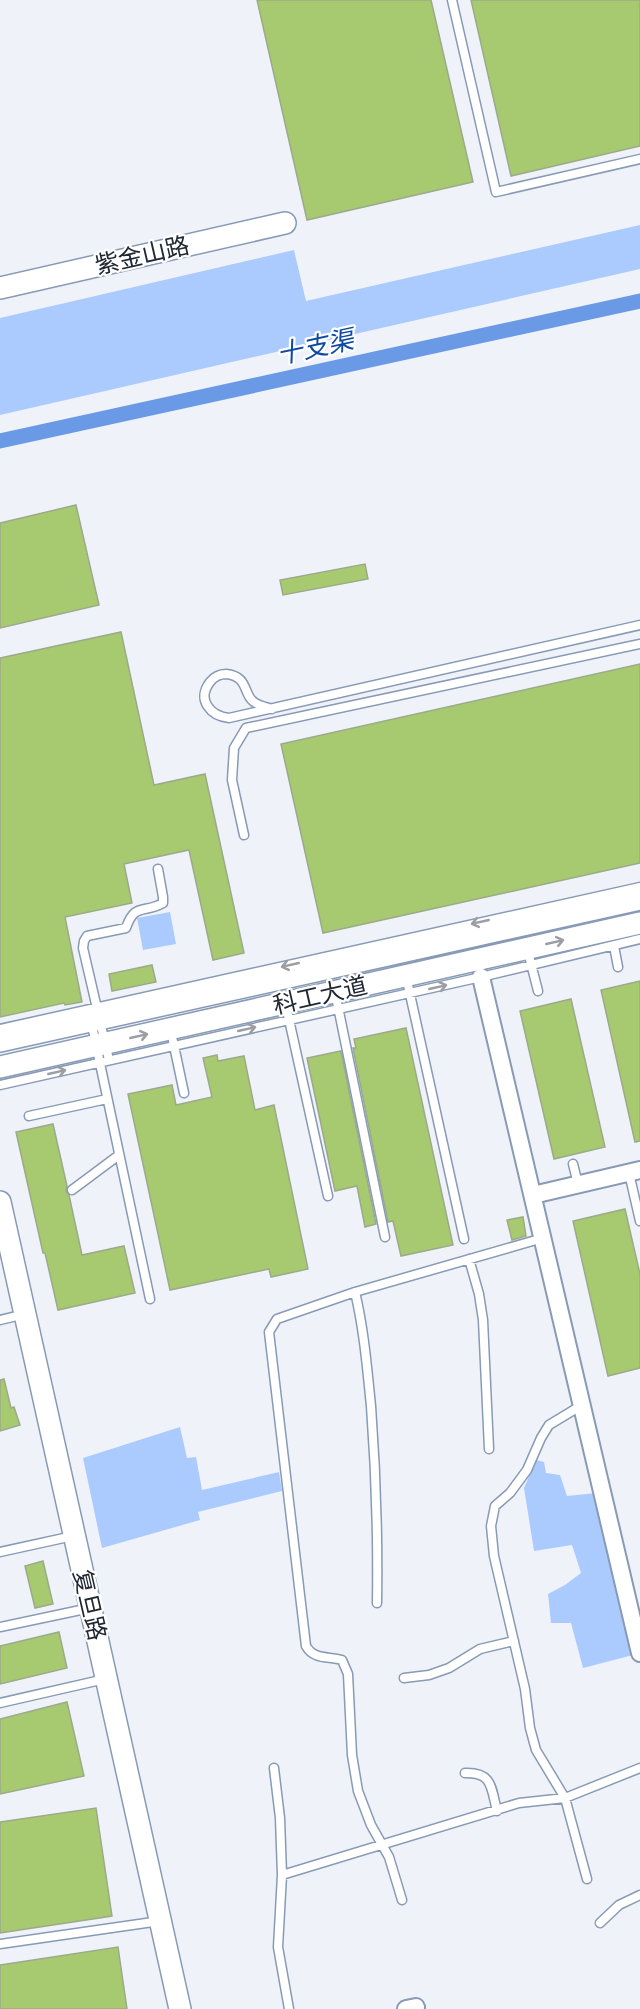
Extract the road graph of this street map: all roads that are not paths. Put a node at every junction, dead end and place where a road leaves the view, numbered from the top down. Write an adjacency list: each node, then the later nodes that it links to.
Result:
1 (452, 0): 2 (lane)
2 (640, 159)
3 (285, 223): 4 (street, 紫金山路)
4 (0, 288)
5 (640, 625): 7 (lane)
6 (640, 644): 9 (lane)
7 (272, 709): 8 (lane); 8 (lane); 9 (lane)
8 (230, 718): 10 (lane)
9 (275, 722): 10 (lane)
10 (246, 728): 11 (lane)
11 (244, 835)
12 (158, 869): 25 (lane)
13 (640, 887): 25 (lane, one-way to 25)
14 (640, 898): 25 (street, 科工大道)
15 (640, 923): 18 (street, 科工大道, one-way to 15)
16 (640, 939): 17 (lane)
17 (614, 945): 18 (lane); 19 (lane)
18 (529, 957): 20 (lane); 21 (street, 科工大道); 22 (lane)
19 (618, 967)
20 (481, 977): 21 (lane, one-way to 20); 40 (street)
21 (408, 984): 23 (street, 科工大道); 46 (lane)
22 (538, 991)
23 (337, 1000): 24 (street, 科工大道); 44 (lane)
24 (287, 1011): 27 (street, 科工大道, one-way to 24); 41 (lane)
25 (96, 1016): 26 (lane); 28 (street, 科工大道); 29 (lane)
26 (0, 1029)
27 (172, 1037): 29 (street, 科工大道, one-way to 27); 32 (lane)
28 (0, 1041)
29 (103, 1053): 30 (street, 科工大道); 31 (lane, one-way to 29); 33 (lane)
30 (0, 1067)
31 (0, 1084)
32 (184, 1094)
33 (107, 1099): 34 (lane); 35 (lane)
34 (29, 1116)
35 (119, 1155): 39 (lane); 49 (lane)
36 (573, 1164): 38 (lane)
37 (634, 1171): 38 (street); 43 (lane)
38 (578, 1184): 40 (street)
39 (72, 1190)
40 (532, 1195): 45 (street)
41 (328, 1196)
42 (0, 1202): 50 (street, 复旦路)
43 (640, 1221)
44 (385, 1237)
45 (543, 1238): 47 (lane); 52 (street)
46 (464, 1239)
47 (469, 1259): 48 (lane); 53 (lane)
48 (355, 1292): 56 (lane); 69 (lane)
49 (150, 1299)
50 (25, 1314): 51 (lane); 54 (street, 复旦路)
51 (0, 1320)
52 (582, 1405): 59 (lane); 60 (street)
53 (489, 1449)
54 (74, 1536): 55 (lane); 57 (street, 复旦路)
55 (0, 1552)
56 (377, 1603)
57 (90, 1608): 58 (lane); 62 (street, 复旦路)
58 (0, 1627)
59 (514, 1641): 61 (lane); 67 (lane)
60 (640, 1653)
61 (404, 1678)
62 (106, 1679): 63 (lane); 74 (street, 复旦路)
63 (0, 1702)
64 (274, 1768): 70 (lane)
65 (640, 1768): 67 (lane)
66 (465, 1773): 68 (lane)
67 (565, 1798): 68 (lane); 71 (lane)
68 (497, 1811): 69 (lane)
69 (382, 1845): 70 (lane); 73 (lane)
70 (282, 1875): 78 (lane)
71 (587, 1879)
72 (640, 1894): 75 (lane)
73 (402, 1900)
74 (160, 1920): 76 (lane); 77 (street, 复旦路)
75 (600, 1923)
76 (0, 1944)
77 (180, 2009)
78 (289, 2009)

